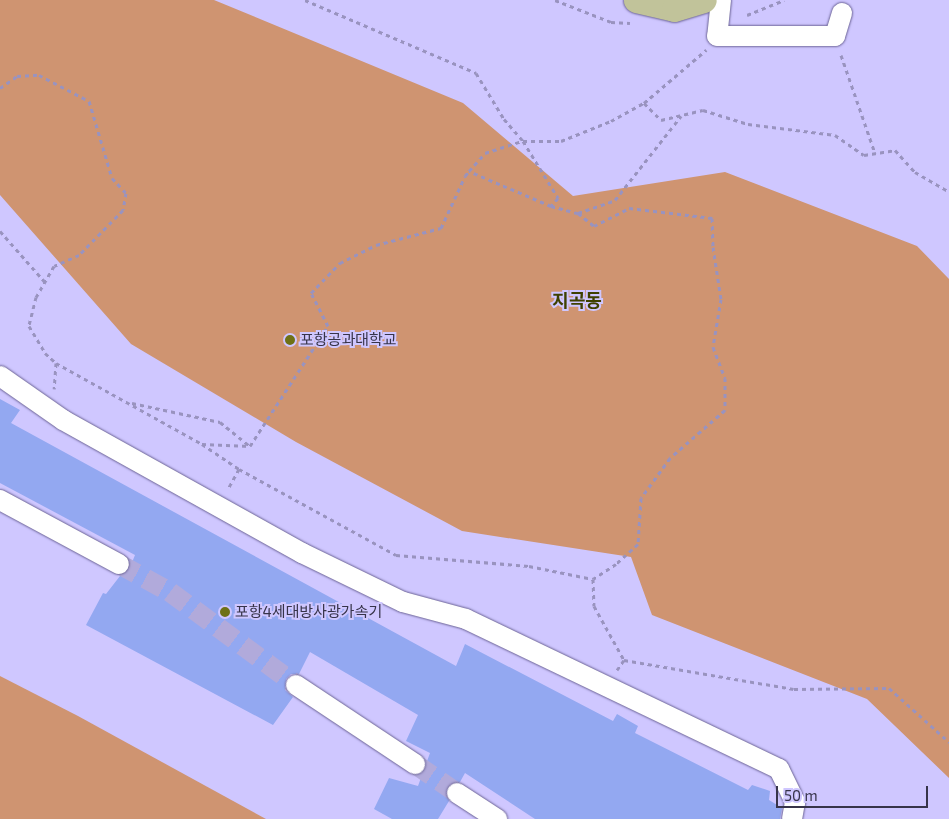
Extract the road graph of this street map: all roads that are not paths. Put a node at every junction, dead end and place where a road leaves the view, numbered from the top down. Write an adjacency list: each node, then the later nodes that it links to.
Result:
1 (636, 0): 2 (main road)
2 (704, 0)
3 (721, 0): 4 (lane)
4 (842, 13)
5 (0, 376): 12 (lane)
6 (0, 500): 7 (lane)
7 (119, 564)
8 (296, 686): 9 (lane)
9 (415, 764)
10 (457, 792): 11 (lane)
11 (497, 819)
12 (792, 819)

